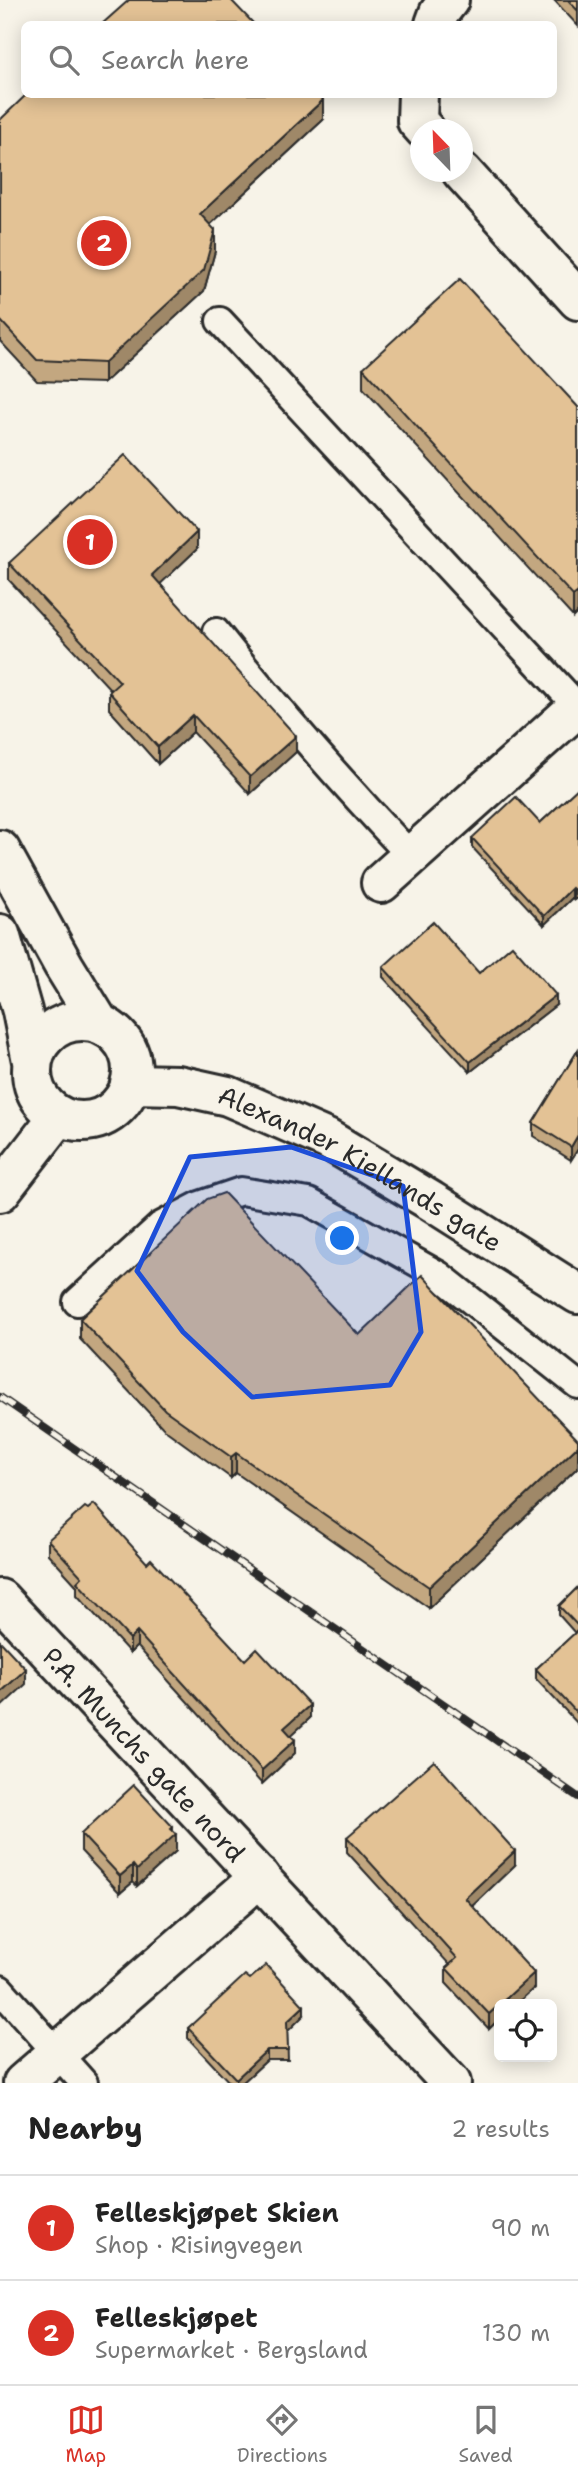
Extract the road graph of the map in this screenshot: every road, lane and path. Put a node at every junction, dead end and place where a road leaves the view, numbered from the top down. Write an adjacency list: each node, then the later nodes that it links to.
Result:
1 (449, 0): 2 (street)
2 (436, 21)
3 (418, 98): 4 (street)
4 (417, 119)
5 (472, 182): 6 (street)
6 (578, 300)
7 (220, 321): 9 (lane)
8 (216, 632): 11 (lane)
9 (578, 707): 11 (street)
10 (0, 850): 14 (street)
11 (411, 856): 12 (street)
12 (381, 883)
13 (0, 934): 15 (street)
14 (99, 1023): 15 (street); 16 (street)
15 (32, 1061): 17 (street)
16 (130, 1084): 17 (street); 19 (street, Alexander Kiellands gate)
17 (59, 1116): 18 (street)
18 (0, 1192)
19 (578, 1294)
20 (77, 1302): 21 (lane)
21 (578, 1385)
22 (0, 1599): 23 (street, P.A. Munchs gate nord)
23 (260, 1877): 25 (street, P.A. Munchs gate nord); 28 (street, P.A. Munchs gate nord)
24 (0, 1989): 25 (lane)
25 (57, 2053): 26 (street, P.A. Munchs gate nord); 27 (lane)
26 (23, 2083)
27 (84, 2083)
28 (451, 2083)

